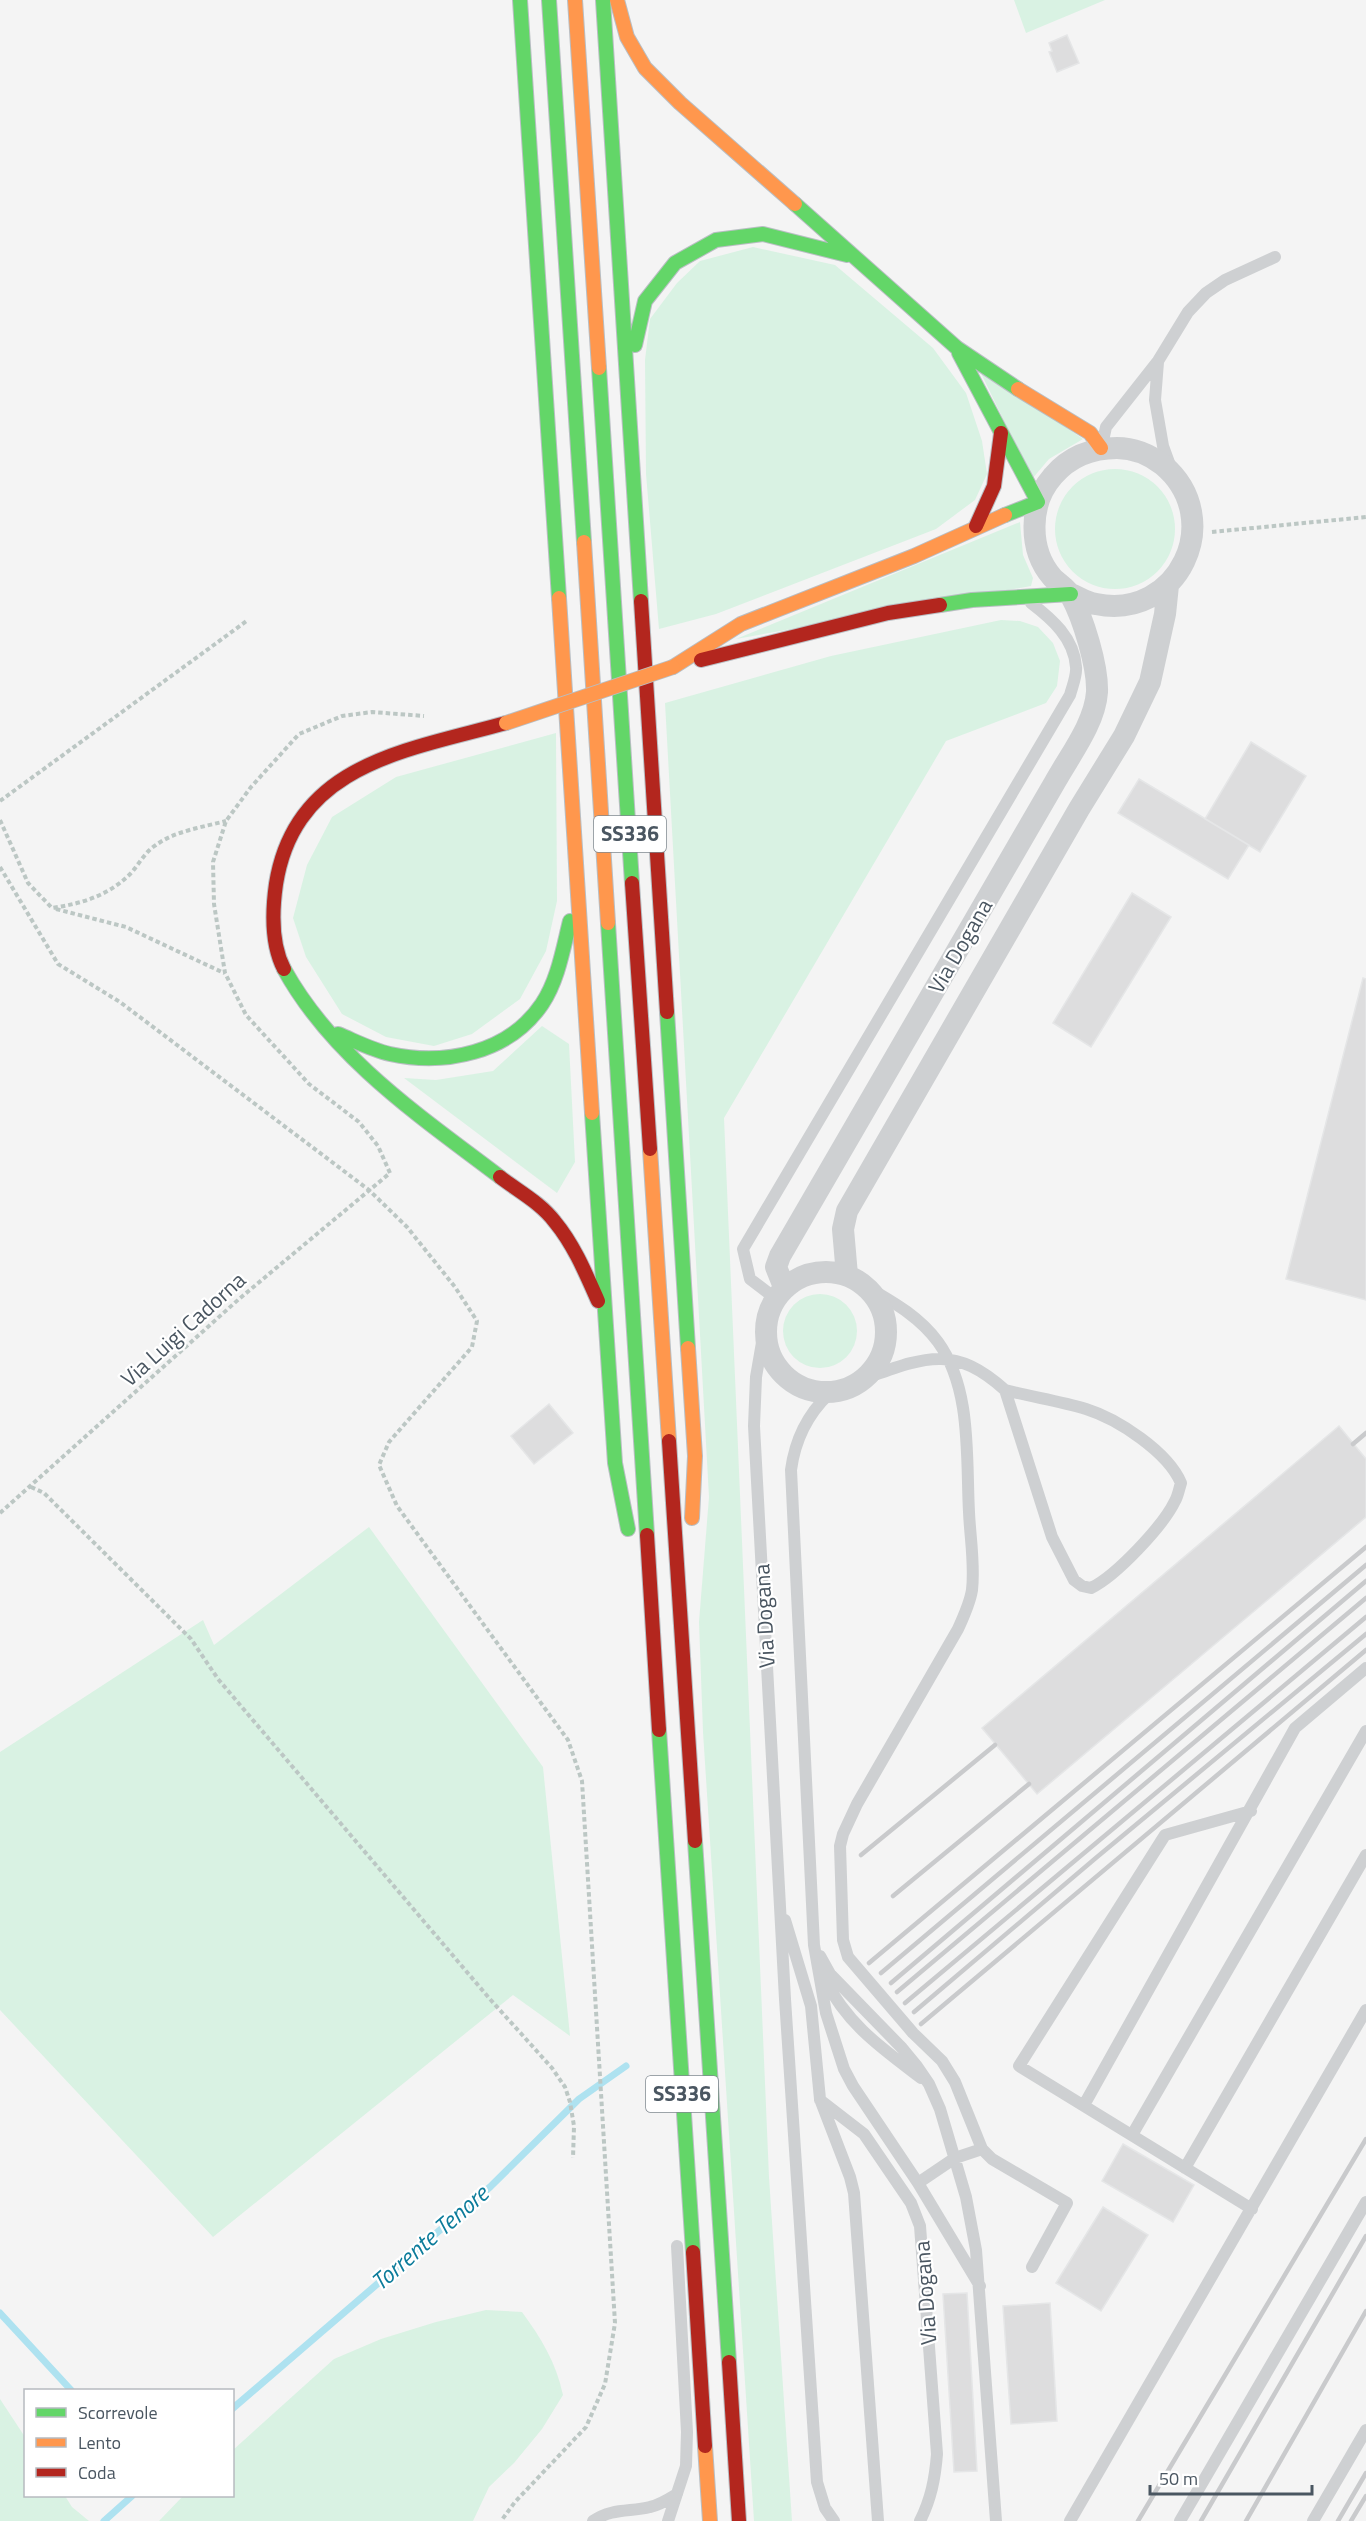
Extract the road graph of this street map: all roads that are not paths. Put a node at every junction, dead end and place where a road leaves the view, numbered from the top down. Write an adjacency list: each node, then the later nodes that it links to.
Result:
1 (520, 0): 7 (highway)
2 (549, 0): 37 (highway, SS336)
3 (575, 0): 38 (highway, SS336)
4 (603, 0): 16 (highway)
5 (617, 0): 8 (highway)
6 (507, 22): 7 (highway)
7 (527, 122): 23 (highway)
8 (852, 256): 10 (highway); 16 (highway)
9 (1275, 257): 11 (lane)
10 (957, 348): 12 (highway); 13 (highway)
11 (1158, 361): 13 (lane); 14 (lane)
12 (1001, 433): 15 (highway); 17 (highway)
13 (1101, 448): 14 (street); 15 (street)
14 (1174, 475): 18 (street)
15 (1038, 502): 17 (highway); 20 (street)
16 (635, 524): 33 (highway)
17 (976, 526): 21 (highway)
18 (1168, 585): 20 (street); 25 (street, Via Dogana)
19 (1023, 597): 20 (highway); 21 (highway); 22 (lane)
20 (1072, 597): 22 (lane); 26 (street, Via Dogana)
21 (673, 667): 24 (highway, bridge)
22 (1076, 668): 26 (lane)
23 (577, 896): 24 (highway); 27 (highway)
24 (325, 1029): 27 (highway)
25 (855, 1280): 26 (street); 29 (lane); 30 (street)
26 (780, 1293): 28 (street, Via Dogana)
27 (606, 1321): 34 (highway)
28 (764, 1331): 32 (street); 43 (lane, Via Dogana)
29 (947, 1358): 30 (lane); 31 (lane); 50 (lane)
30 (866, 1378): 32 (street)
31 (1005, 1390): 31 (lane)
32 (829, 1394): 44 (lane, Via Dogana)
33 (692, 1526)
34 (630, 1542)
35 (690, 1550): 38 (highway)
36 (635, 1565): 37 (highway)
37 (654, 1666): 52 (highway, SS336)
38 (684, 1667): 64 (highway, SS336)
39 (1366, 1668): 41 (lane)
40 (1366, 1731): 49 (lane)
41 (1251, 1810): 48 (lane); 48 (lane)
42 (1366, 1855): 53 (lane)
43 (780, 1902): 47 (lane, Via Dogana); 65 (lane, Via Dogana)
44 (814, 1945): 46 (lane, Via Dogana); 46 (lane, Via Dogana); 54 (lane, Via Dogana)
45 (1366, 2010): 56 (lane)
46 (929, 2084): 51 (lane, Via Dogana)
47 (819, 2099): 66 (lane, Via Dogana); 67 (lane, Via Dogana)
48 (1084, 2105): 49 (lane)
49 (1132, 2135): 53 (lane)
50 (982, 2149): 51 (lane); 57 (lane)
51 (955, 2158): 54 (lane); 58 (lane, Via Dogana)
52 (687, 2164): 60 (lane); 63 (highway, SS336)
53 (1185, 2168): 56 (lane)
54 (918, 2183): 58 (lane, Via Dogana)
55 (1366, 2202): 70 (lane)
56 (1252, 2209): 69 (lane)
57 (1032, 2266)
58 (980, 2286): 68 (lane, Via Dogana)
59 (1366, 2430): 71 (lane)
60 (677, 2494): 61 (lane); 62 (lane)
61 (593, 2521)
62 (668, 2521)
63 (710, 2521)
64 (739, 2521)
65 (834, 2521)
66 (878, 2521)
67 (920, 2521)
68 (996, 2521)
69 (1070, 2521)
70 (1180, 2521)
71 (1313, 2521)

